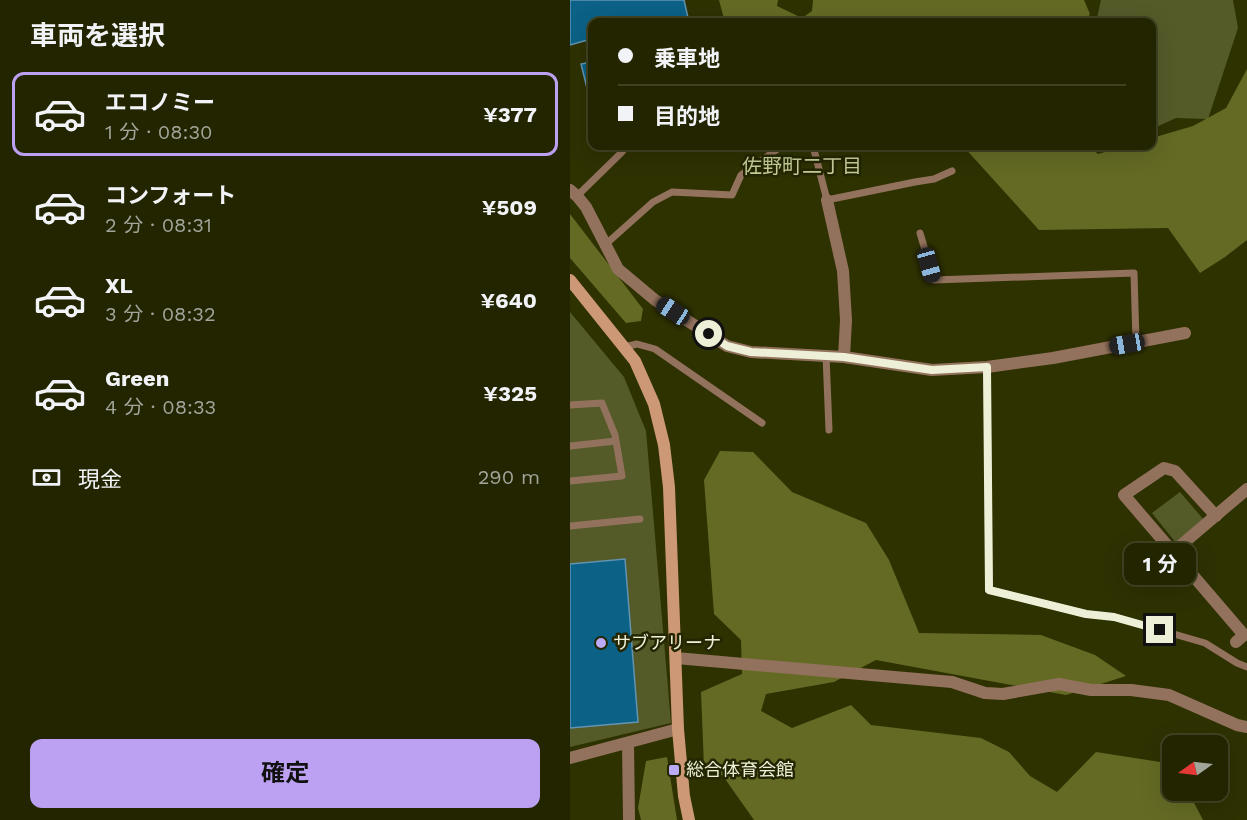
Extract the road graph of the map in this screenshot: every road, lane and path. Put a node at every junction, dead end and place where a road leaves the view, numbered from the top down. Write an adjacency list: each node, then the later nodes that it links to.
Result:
1 (622, 150): 5 (lane)
2 (776, 150): 8 (lane)
3 (814, 150): 6 (lane)
4 (952, 171): 6 (lane)
5 (574, 193): 8 (street)
6 (827, 200): 14 (street)
7 (920, 233): 11 (lane)
8 (606, 244): 13 (street)
9 (570, 280): 12 (street)
10 (1185, 333): 11 (street)
11 (1136, 342): 15 (street)
12 (624, 347): 17 (lane); 28 (street)
13 (826, 355): 14 (street); 18 (lane)
14 (844, 357): 15 (street)
15 (987, 367): 29 (lane)
16 (570, 405): 19 (lane)
17 (762, 423)
18 (829, 430)
19 (616, 441): 20 (lane); 21 (lane)
20 (570, 446)
21 (570, 481)
22 (1247, 489): 23 (street)
23 (1216, 516): 26 (street); 26 (street)
24 (640, 519): 25 (lane)
25 (570, 526)
26 (1173, 552): 27 (street)
27 (1236, 642)
28 (676, 658): 30 (street); 31 (street)
29 (1247, 667)
30 (1247, 727)
31 (678, 729): 32 (street); 35 (street)
32 (628, 743): 33 (street); 34 (street)
33 (570, 758)
34 (629, 820)
35 (689, 820)

